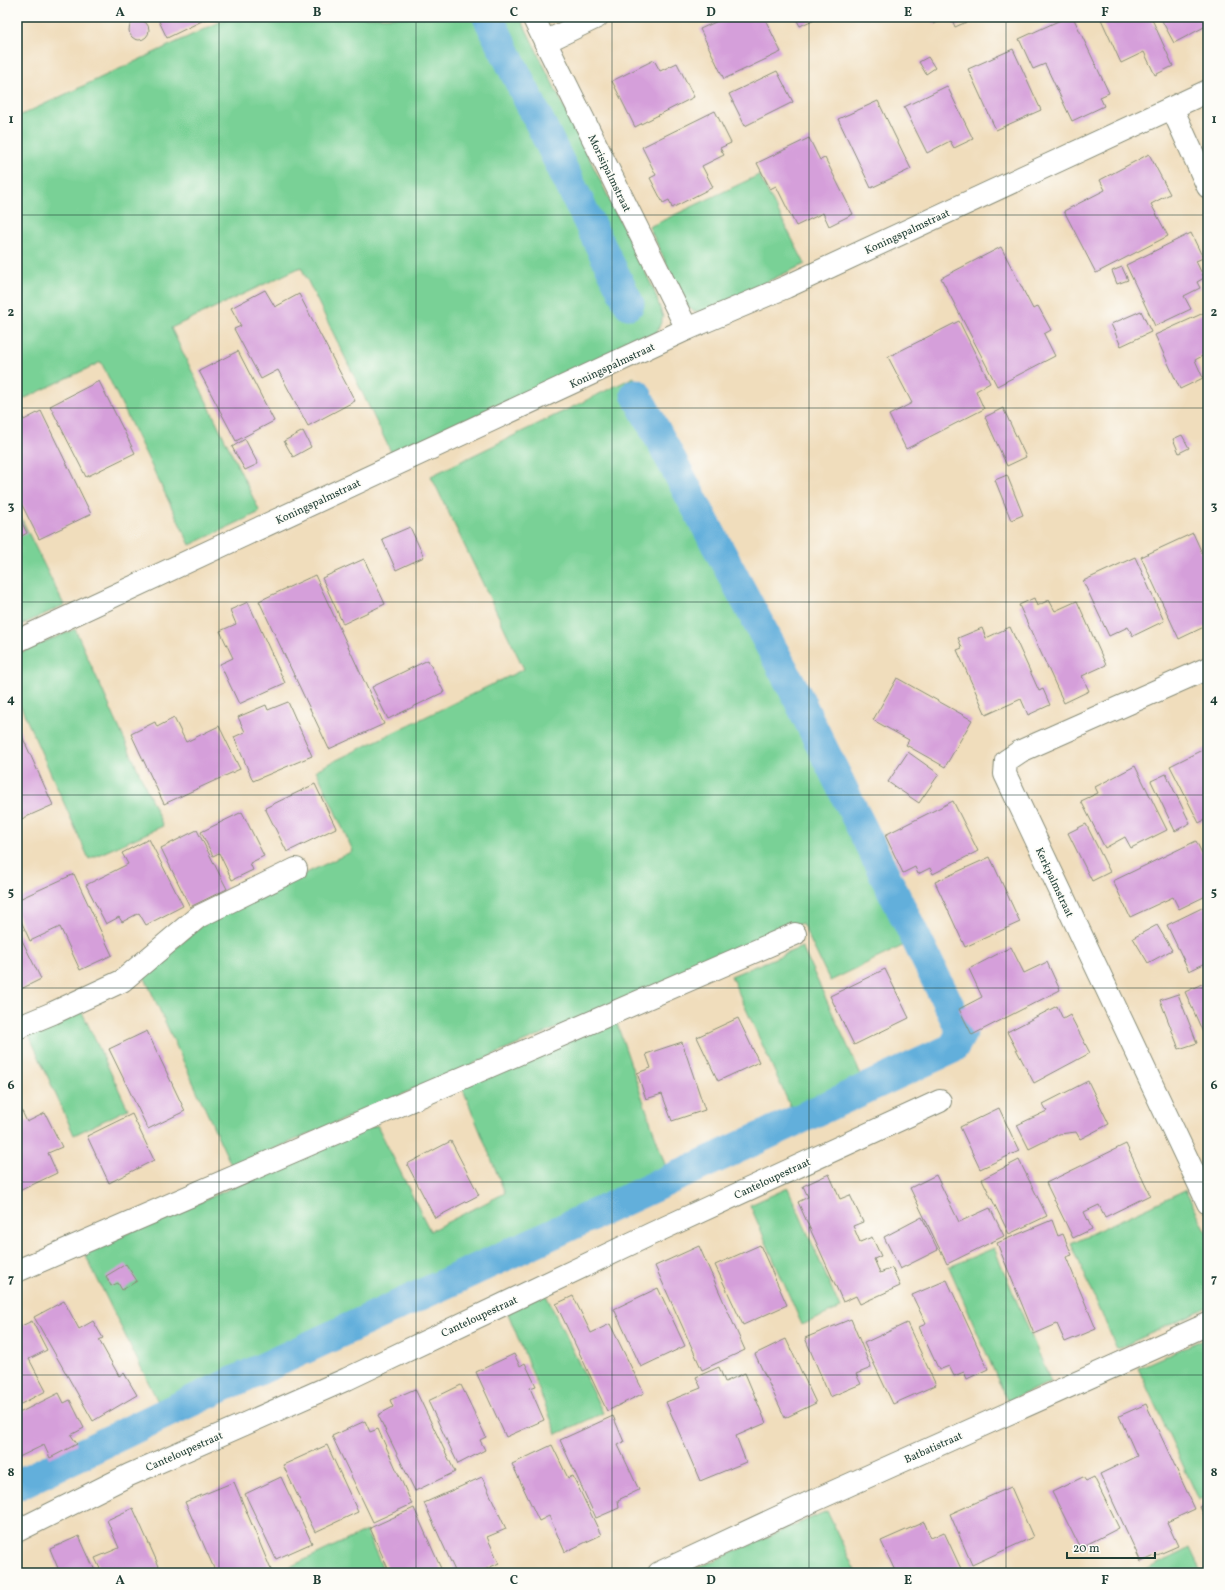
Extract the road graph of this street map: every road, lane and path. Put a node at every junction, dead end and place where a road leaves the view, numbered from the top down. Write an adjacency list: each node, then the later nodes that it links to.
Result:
1 (533, 17): 3 (street, Morisipalmstraat)
2 (597, 17): 3 (street)
3 (545, 42): 7 (street, Morisipalmstraat)
4 (1208, 91): 5 (street, Koningspalmstraat)
5 (1172, 108): 6 (street); 7 (street, Koningspalmstraat)
6 (1208, 187)
7 (687, 329): 8 (street, Koningspalmstraat)
8 (17, 641)
9 (1208, 668): 14 (street, Kerkpalmstraat)
10 (296, 869): 12 (street)
11 (795, 934): 15 (street)
12 (17, 1028)
13 (940, 1101): 17 (street, Canteloupestraat)
14 (1208, 1203)
15 (17, 1271)
16 (1208, 1324): 18 (street, Batbatistraat)
17 (17, 1531)
18 (660, 1573)

